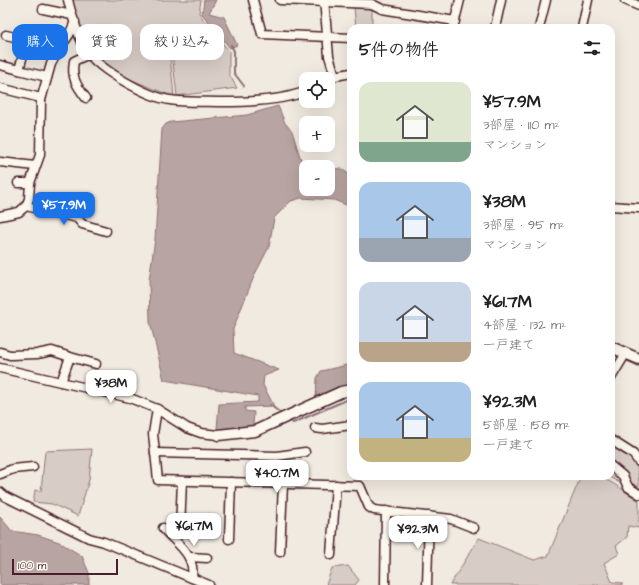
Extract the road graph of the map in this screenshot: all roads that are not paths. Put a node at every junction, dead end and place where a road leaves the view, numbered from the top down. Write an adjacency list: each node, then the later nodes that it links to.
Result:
1 (68, 0): 12 (street)
2 (253, 0): 20 (street)
3 (280, 0): 9 (street)
4 (460, 0): 14 (street)
5 (502, 0): 15 (street)
6 (546, 0): 16 (street)
7 (588, 0): 17 (street)
8 (625, 0): 10 (street)
9 (324, 1): 13 (street); 20 (street)
10 (639, 6)
11 (43, 9): 12 (street)
12 (73, 18): 18 (street); 29 (street)
13 (450, 24)
14 (454, 24)
15 (496, 24)
16 (540, 24)
17 (583, 24)
18 (76, 25)
19 (6, 35): 25 (street)
20 (327, 38): 21 (street); 26 (street)
21 (347, 38)
22 (76, 60): 33 (street)
23 (96, 60): 31 (street)
24 (0, 65): 25 (street)
25 (20, 70): 29 (street)
26 (330, 72)
27 (347, 72): 28 (street)
28 (335, 76)
29 (47, 77): 32 (street)
30 (0, 88): 32 (street)
31 (299, 93)
32 (41, 98): 35 (street)
33 (86, 98)
34 (0, 162): 35 (street)
35 (35, 166): 37 (street)
36 (18, 183): 37 (street)
37 (30, 183): 38 (street)
38 (26, 206): 41 (street); 42 (street)
39 (615, 206): 40 (street)
40 (639, 208)
41 (0, 216)
42 (106, 231)
43 (615, 348): 45 (street)
44 (0, 352): 46 (street)
45 (626, 353): 47 (street); 50 (street)
46 (70, 357): 48 (street); 51 (street)
47 (639, 359)
48 (96, 364)
49 (0, 368): 51 (street)
50 (615, 371)
51 (61, 382): 53 (street)
52 (347, 391): 56 (street)
53 (157, 409): 56 (street); 59 (street)
54 (347, 426): 55 (street)
55 (315, 428)
56 (218, 435)
57 (615, 443): 60 (street)
58 (305, 452): 59 (street)
59 (155, 453): 64 (street)
60 (639, 462)
61 (33, 467): 63 (street)
62 (615, 469): 69 (street)
63 (0, 474)
64 (182, 481): 65 (street); 74 (street)
65 (231, 482): 66 (street); 75 (street)
66 (283, 484): 67 (street); 76 (street)
67 (336, 485): 70 (street); 77 (street)
68 (0, 492): 80 (street)
69 (639, 494)
70 (386, 511): 71 (street); 82 (street)
71 (430, 516): 73 (street); 83 (street)
72 (163, 528): 78 (street)
73 (474, 528)
74 (180, 529)
75 (229, 539)
76 (280, 552)
77 (331, 555)
78 (190, 557): 79 (street); 80 (street)
79 (207, 558)
80 (192, 578): 81 (street)
81 (210, 585)
82 (385, 585)
83 (427, 585)

